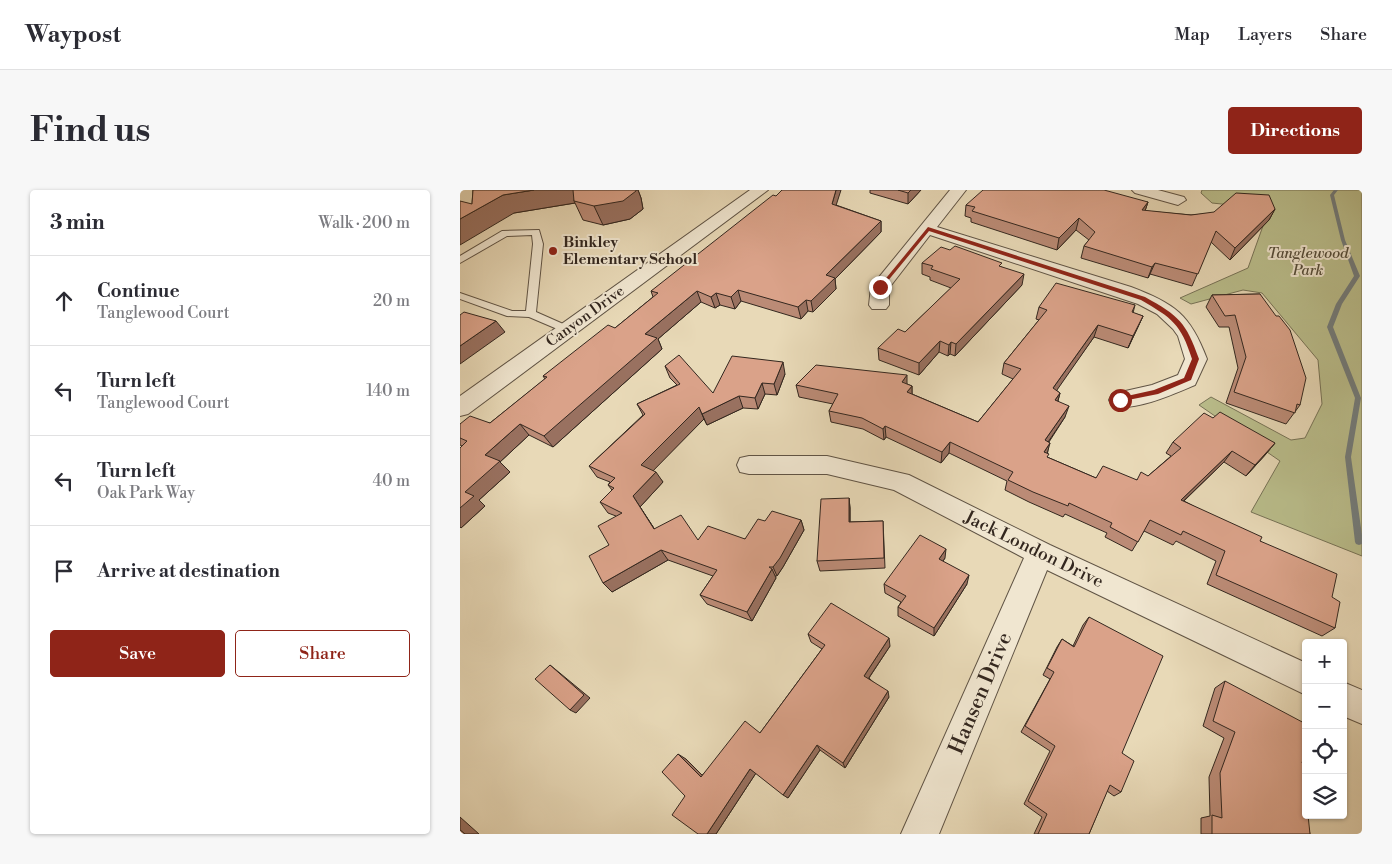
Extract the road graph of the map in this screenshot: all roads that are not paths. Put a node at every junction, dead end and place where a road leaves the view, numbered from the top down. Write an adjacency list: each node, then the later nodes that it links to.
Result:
1 (760, 190): 10 (street, Canyon Drive)
2 (958, 190): 5 (street)
3 (1140, 190): 4 (street)
4 (1178, 200)
5 (928, 229): 8 (street); 11 (street)
6 (460, 260): 9 (lane)
7 (460, 296): 9 (lane)
8 (879, 305)
9 (531, 314): 10 (lane)
10 (566, 329): 12 (street, Canyon Drive)
11 (1120, 400)
12 (460, 408)
13 (749, 465): 14 (street, Jack London Drive)
14 (1040, 553): 15 (street, Jack London Drive); 18 (street, Hansen Drive)
15 (1302, 677)
16 (1347, 700): 17 (street)
17 (1362, 708)
18 (920, 834)

